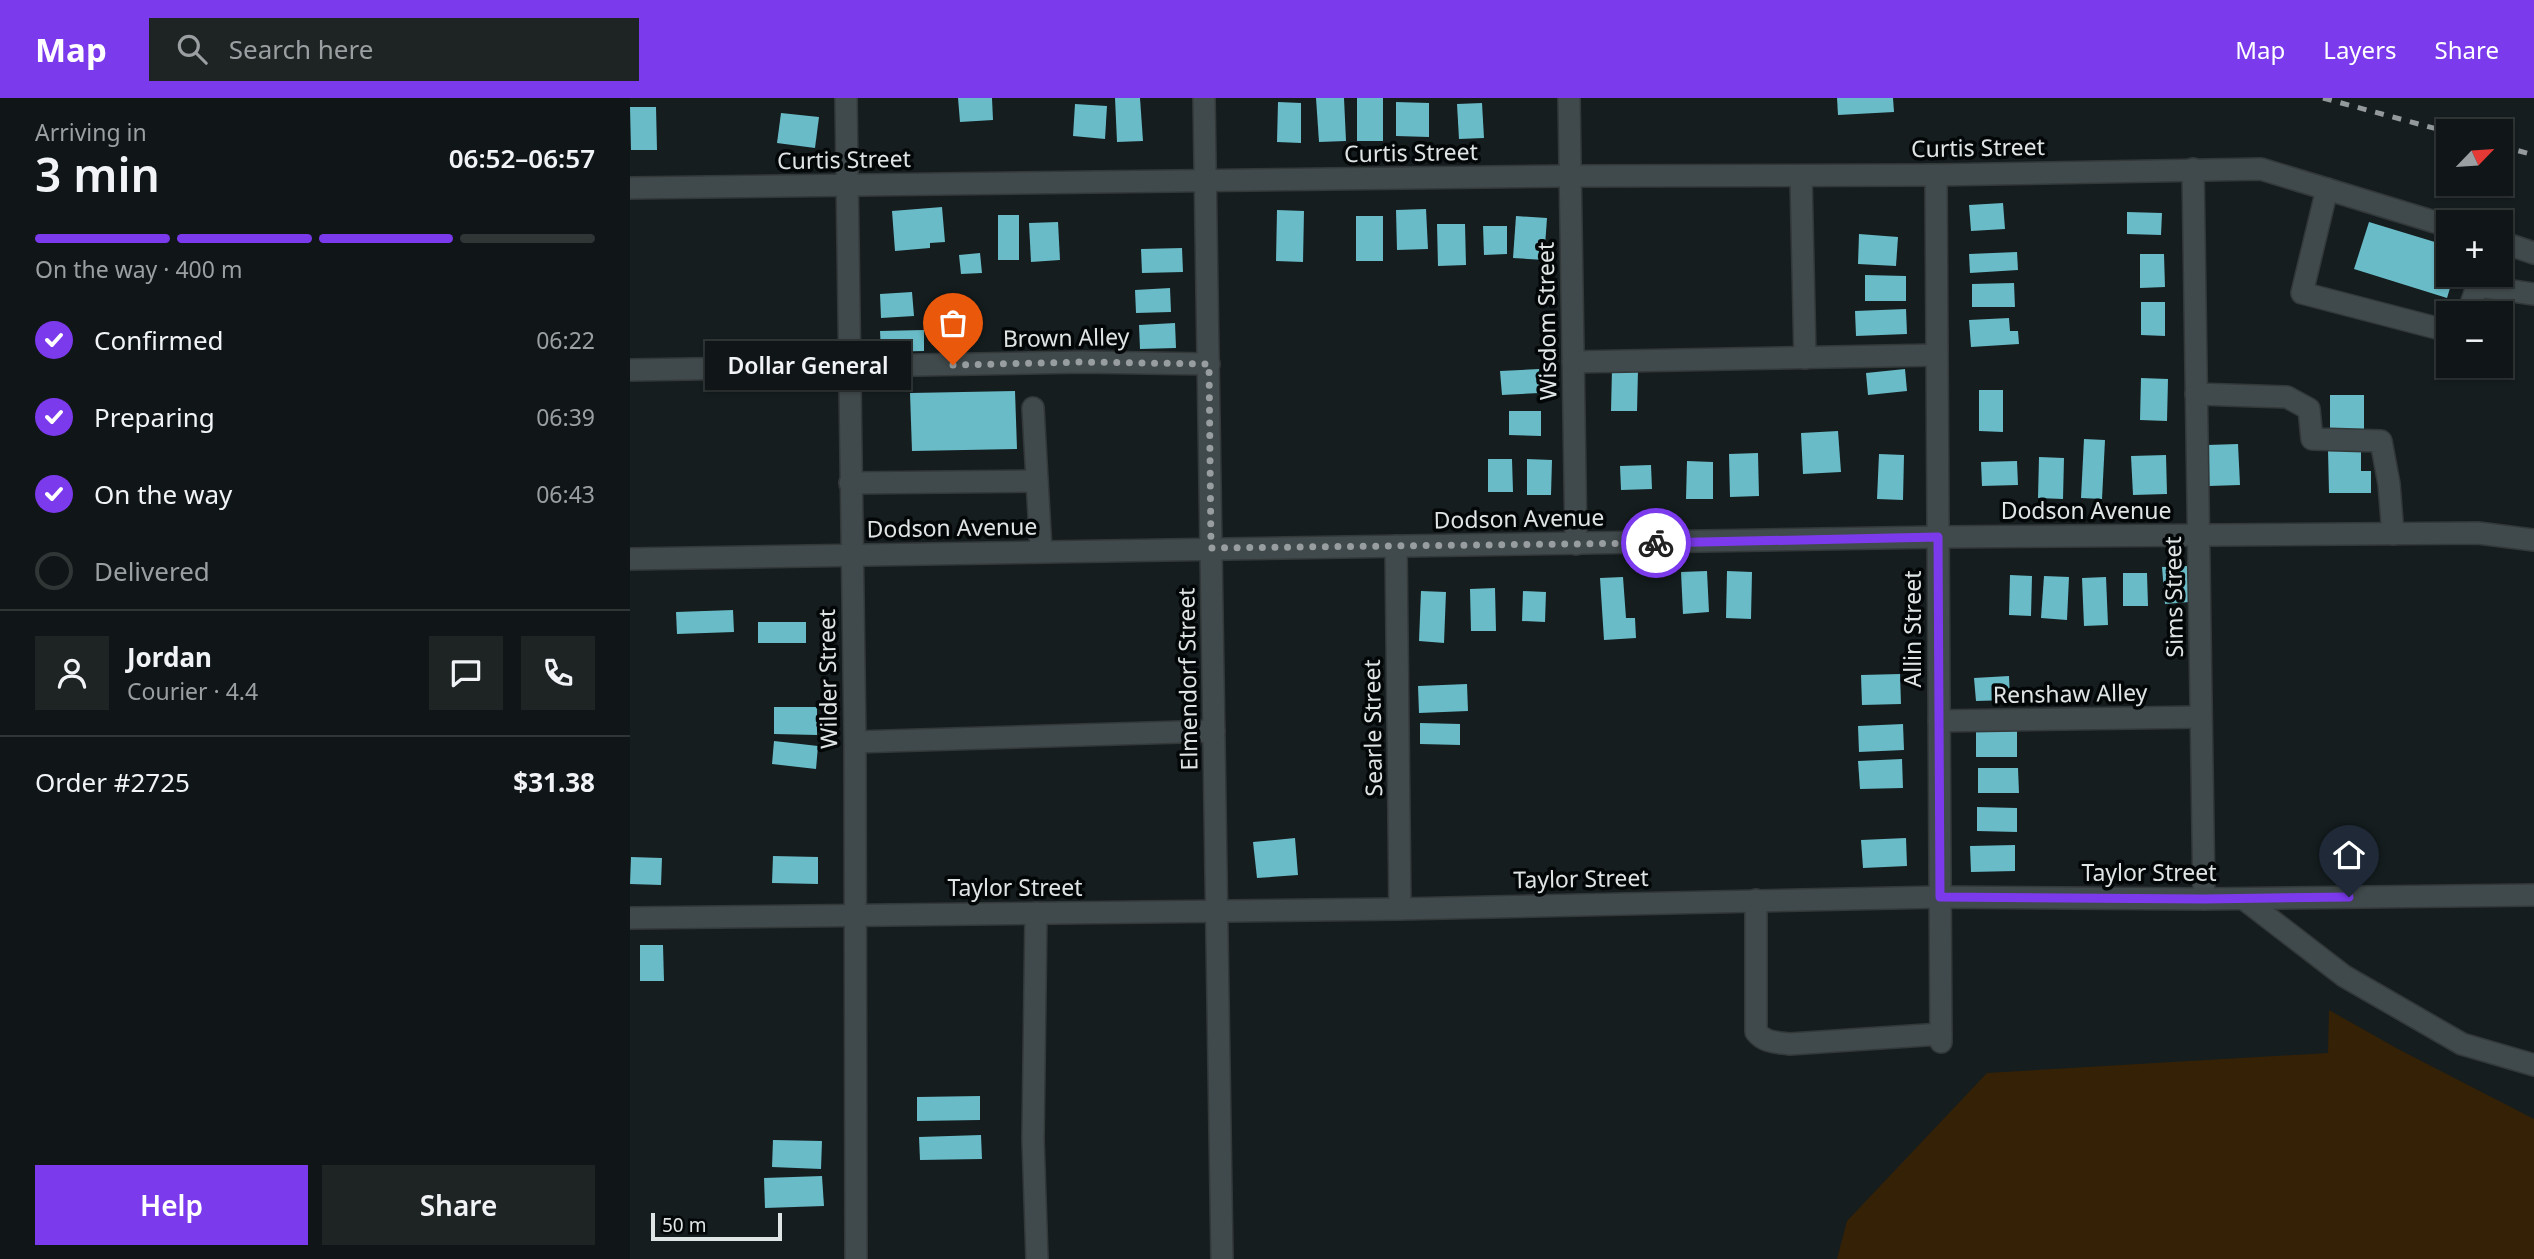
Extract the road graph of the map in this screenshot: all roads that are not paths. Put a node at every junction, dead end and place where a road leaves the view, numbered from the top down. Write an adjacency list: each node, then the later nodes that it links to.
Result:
1 (846, 98): 9 (street, Wilder Street)
2 (1204, 98): 8 (street, Elmendorf Street)
3 (1569, 98): 6 (street, Wisdom Street)
4 (2193, 169): 5 (street, Curtis Street); 11 (street, Curtis Street); 24 (street, Sims Street)
5 (1936, 175): 7 (street, Curtis Street); 18 (street, Allin Street)
6 (1570, 176): 7 (street, Curtis Street); 8 (street, Curtis Street); 20 (street, Wisdom Street)
7 (1801, 176): 19 (street)
8 (1206, 181): 9 (street, Curtis Street); 21 (street, Elmendorf Street)
9 (848, 185): 10 (street, Curtis Street); 22 (street, Wilder Street)
10 (630, 188)
11 (2327, 189): 12 (street, Curtis Street); 17 (street)
12 (2436, 222)
13 (2513, 246): 14 (street)
14 (2534, 253)
15 (2509, 287): 16 (street)
16 (2534, 293)
17 (2436, 328)
18 (1937, 355): 19 (street); 30 (street, Allin Street)
19 (1805, 358): 20 (street)
20 (1573, 362): 32 (street, Wisdom Street)
21 (1209, 364): 22 (street, Brown Alley); 34 (street, Elmendorf Street)
22 (849, 368): 23 (street, Brown Alley); 27 (street, Wilder Street)
23 (630, 370)
24 (2196, 394): 28 (street); 29 (street, Sims Street)
25 (1033, 408): 26 (street)
26 (1037, 481): 27 (street); 35 (street)
27 (850, 483): 36 (street, Wilder Street)
28 (2393, 534): 29 (street, Dodson Avenue); 31 (street, Dodson Avenue)
29 (2199, 536): 30 (street, Dodson Avenue); 38 (street, Sims Street)
30 (1938, 537): 32 (street, Dodson Avenue); 39 (street, Allin Street)
31 (2534, 540)
32 (1576, 544): 33 (street, Dodson Avenue)
33 (1396, 546): 34 (street, Dodson Avenue); 47 (street, Searle Street)
34 (1211, 548): 35 (street, Dodson Avenue); 40 (street, Elmendorf Street)
35 (1041, 551): 36 (street, Dodson Avenue)
36 (852, 555): 37 (street, Dodson Avenue); 41 (street, Wilder Street)
37 (630, 559)
38 (2201, 717): 39 (street, Renshaw Alley); 44 (street, Sims Street)
39 (1939, 721): 43 (street, Allin Street)
40 (1214, 731): 41 (street); 48 (street, Elmendorf Street)
41 (855, 742): 50 (street, Wilder Street)
42 (2534, 895): 45 (street, Taylor Street)
43 (1940, 897): 44 (street, Taylor Street); 46 (street, Taylor Street); 46 (street, Allin Street)
44 (2204, 899): 45 (street, Taylor Street)
45 (2244, 899): 52 (street)
46 (1756, 900): 47 (street, Taylor Street)
47 (1400, 909): 48 (street, Taylor Street)
48 (1217, 912): 49 (street, Taylor Street); 55 (street, Elmendorf Street)
49 (1036, 913): 50 (street, Taylor Street); 54 (street)
50 (855, 914): 51 (street, Taylor Street); 53 (street, Wilder Street)
51 (630, 918)
52 (2534, 1065)
53 (856, 1259)
54 (1037, 1259)
55 (1222, 1259)

